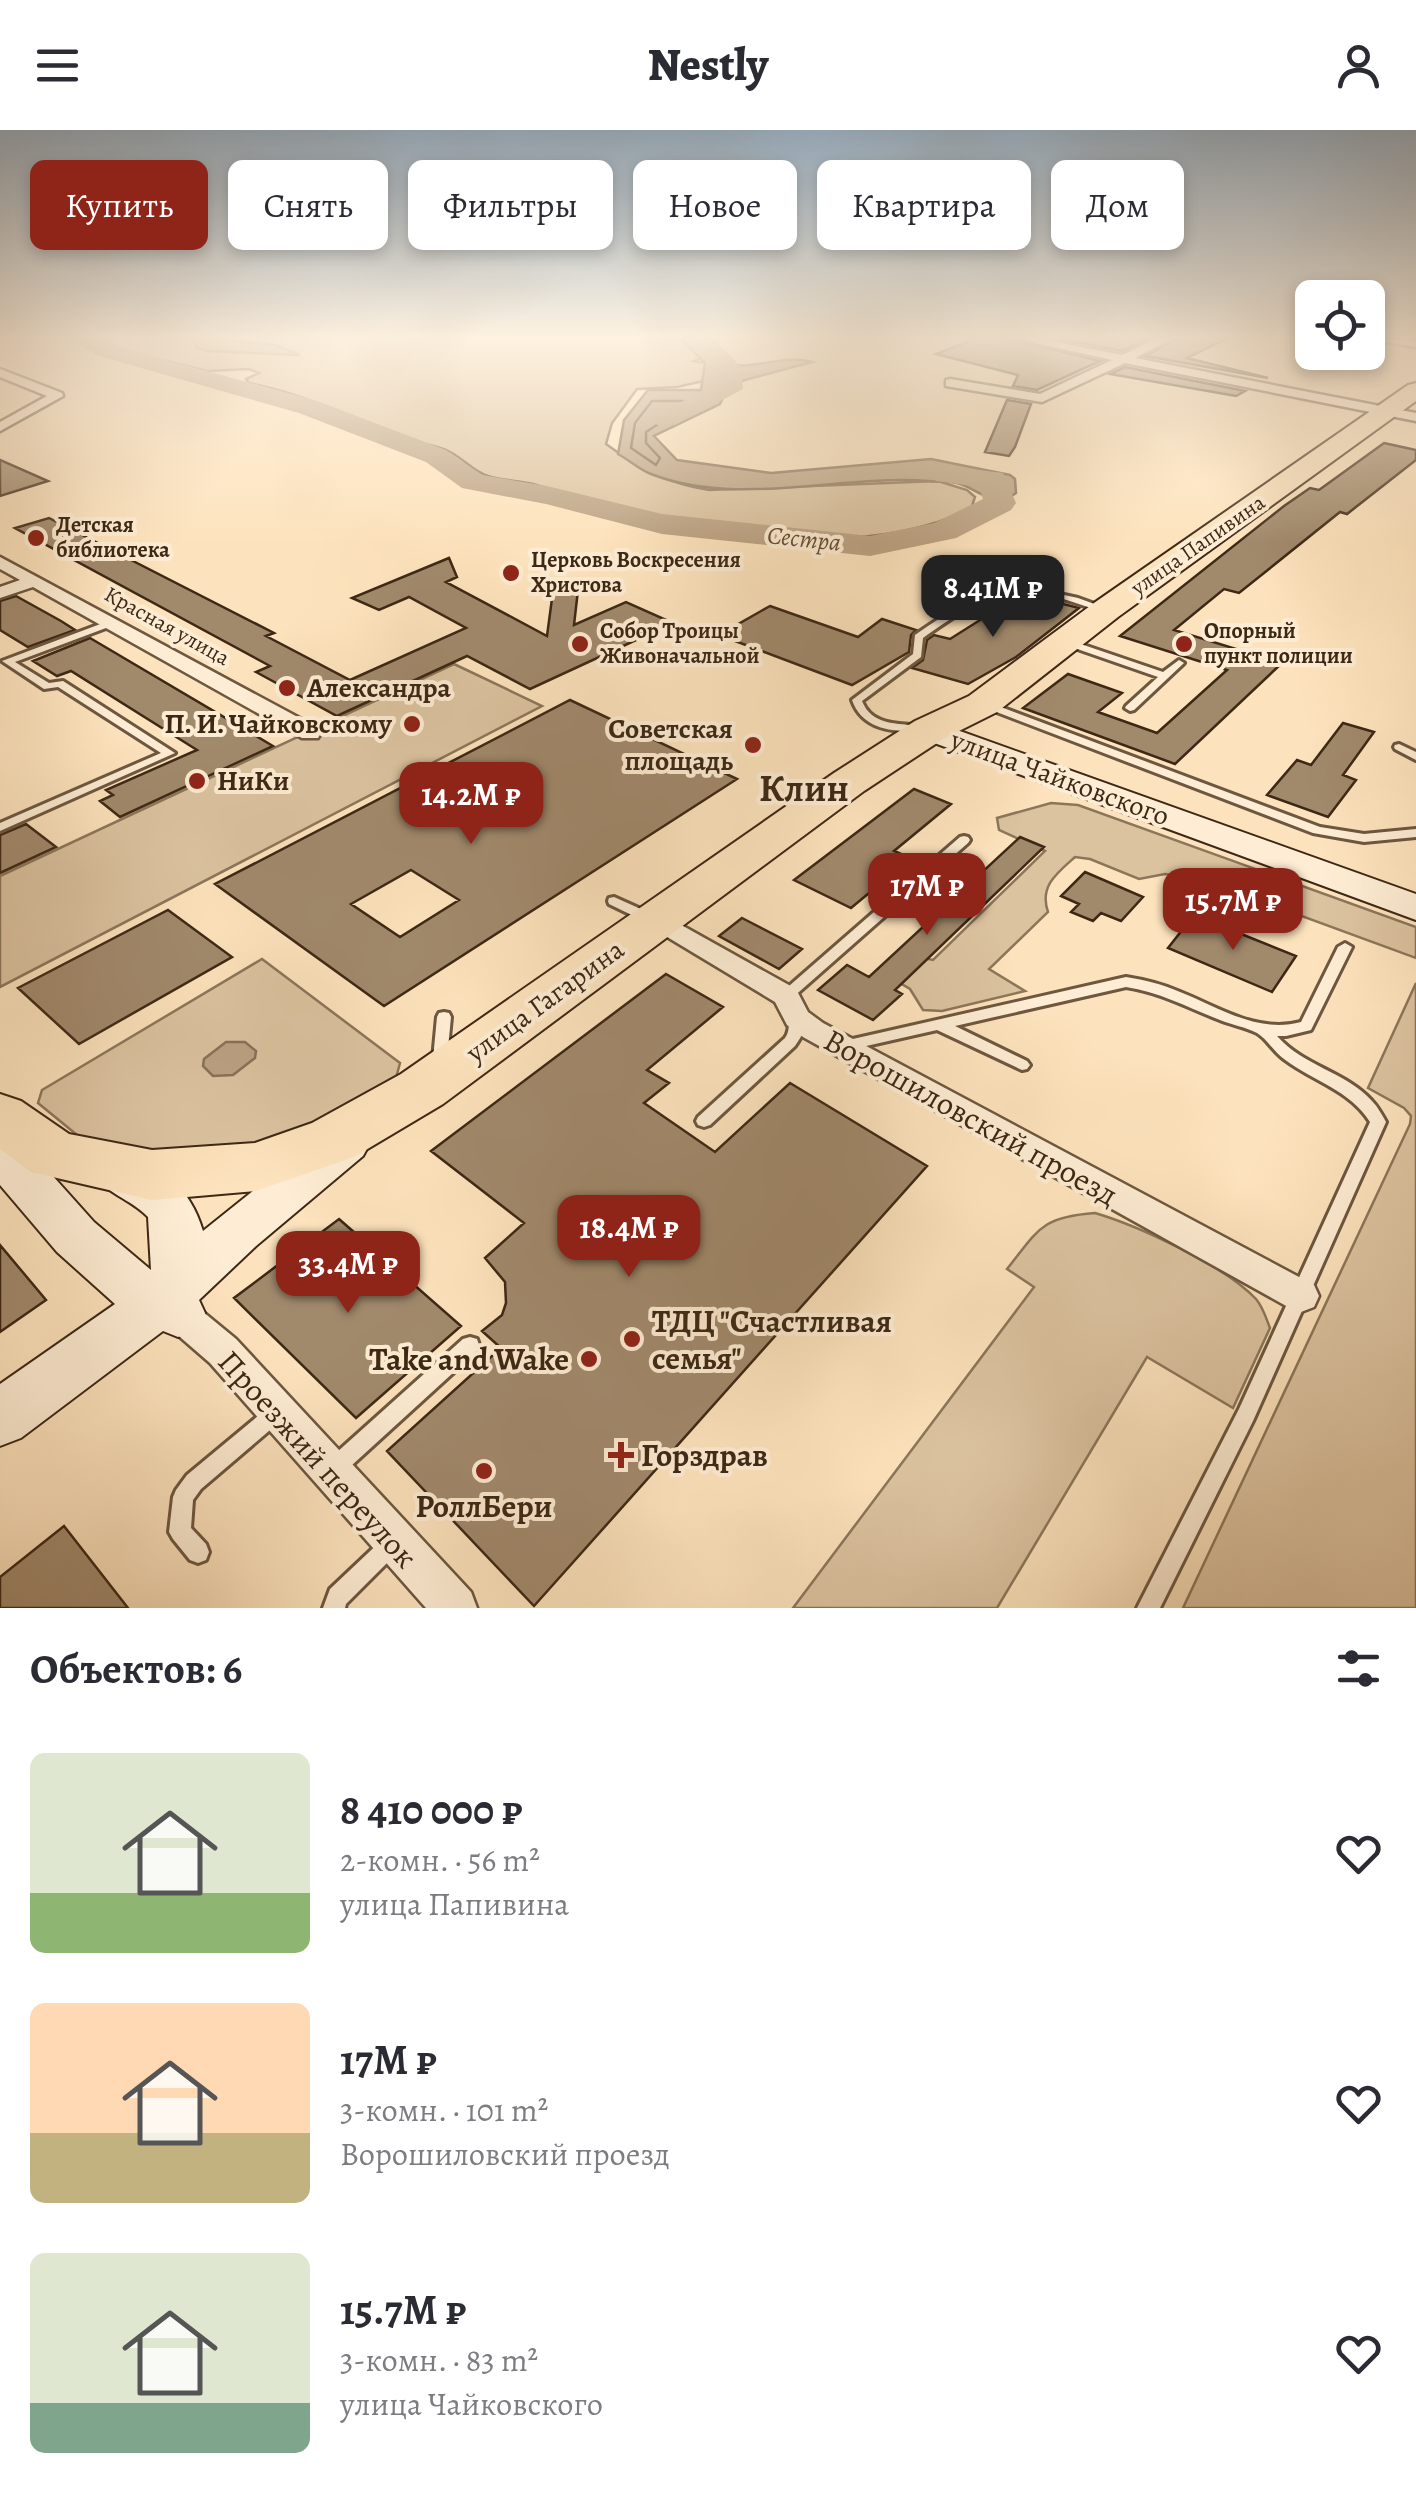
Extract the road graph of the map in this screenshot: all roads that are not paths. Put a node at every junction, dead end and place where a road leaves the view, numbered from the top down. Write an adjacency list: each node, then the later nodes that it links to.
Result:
1 (39, 406): 4 (street)
2 (1361, 406): 3 (street)
3 (1401, 414): 8 (highway, улица Папивина)
4 (0, 427)
5 (0, 562): 6 (street, Красная улица)
6 (35, 581): 7 (street); 9 (street, Красная улица)
7 (0, 592)
8 (1106, 610): 10 (highway, улица Папивина); 15 (lane)
9 (111, 623): 16 (street, Красная улица); 19 (lane)
10 (1066, 642): 12 (lane); 13 (highway, улица Папивина)
11 (1179, 662): 12 (lane)
12 (1164, 676): 14 (lane)
13 (982, 704): 15 (highway, улица Папивина); 20 (lane)
14 (1130, 708)
15 (929, 730): 22 (street, улица Чайковского); 23 (highway, улица Гагарина)
16 (310, 734)
17 (1399, 748): 18 (lane)
18 (1416, 757)
19 (0, 827)
20 (1416, 833)
21 (964, 840): 25 (lane)
22 (1416, 908)
23 (636, 910): 25 (street, Ворошиловский проезд); 31 (highway, улица Гагарина)
24 (1345, 947): 28 (lane)
25 (792, 1007): 29 (street, Ворошиловский проезд); 33 (lane)
26 (444, 1017): 31 (lane)
27 (938, 1024): 28 (lane); 29 (lane); 30 (lane)
28 (1266, 1032): 36 (lane)
29 (842, 1047): 36 (street, Ворошиловский проезд)
30 (1022, 1064)
31 (431, 1083): 34 (highway); 37 (street, улица Гагарина)
32 (0, 1118): 34 (highway)
33 (704, 1121)
34 (103, 1168): 37 (street)
35 (12, 1172): 37 (street)
36 (1301, 1296): 46 (lane)
37 (172, 1301): 39 (street, Проезжий переулок); 40 (street, улица Гагарина)
38 (470, 1345): 41 (lane)
39 (278, 1411): 41 (street, Проезжий переулок); 43 (lane)
40 (0, 1418)
41 (331, 1470): 42 (street, Проезжий переулок)
42 (393, 1542): 44 (lane); 45 (street, Проезжий переулок)
43 (198, 1552)
44 (334, 1608)
45 (455, 1608)
46 (1148, 1608)

